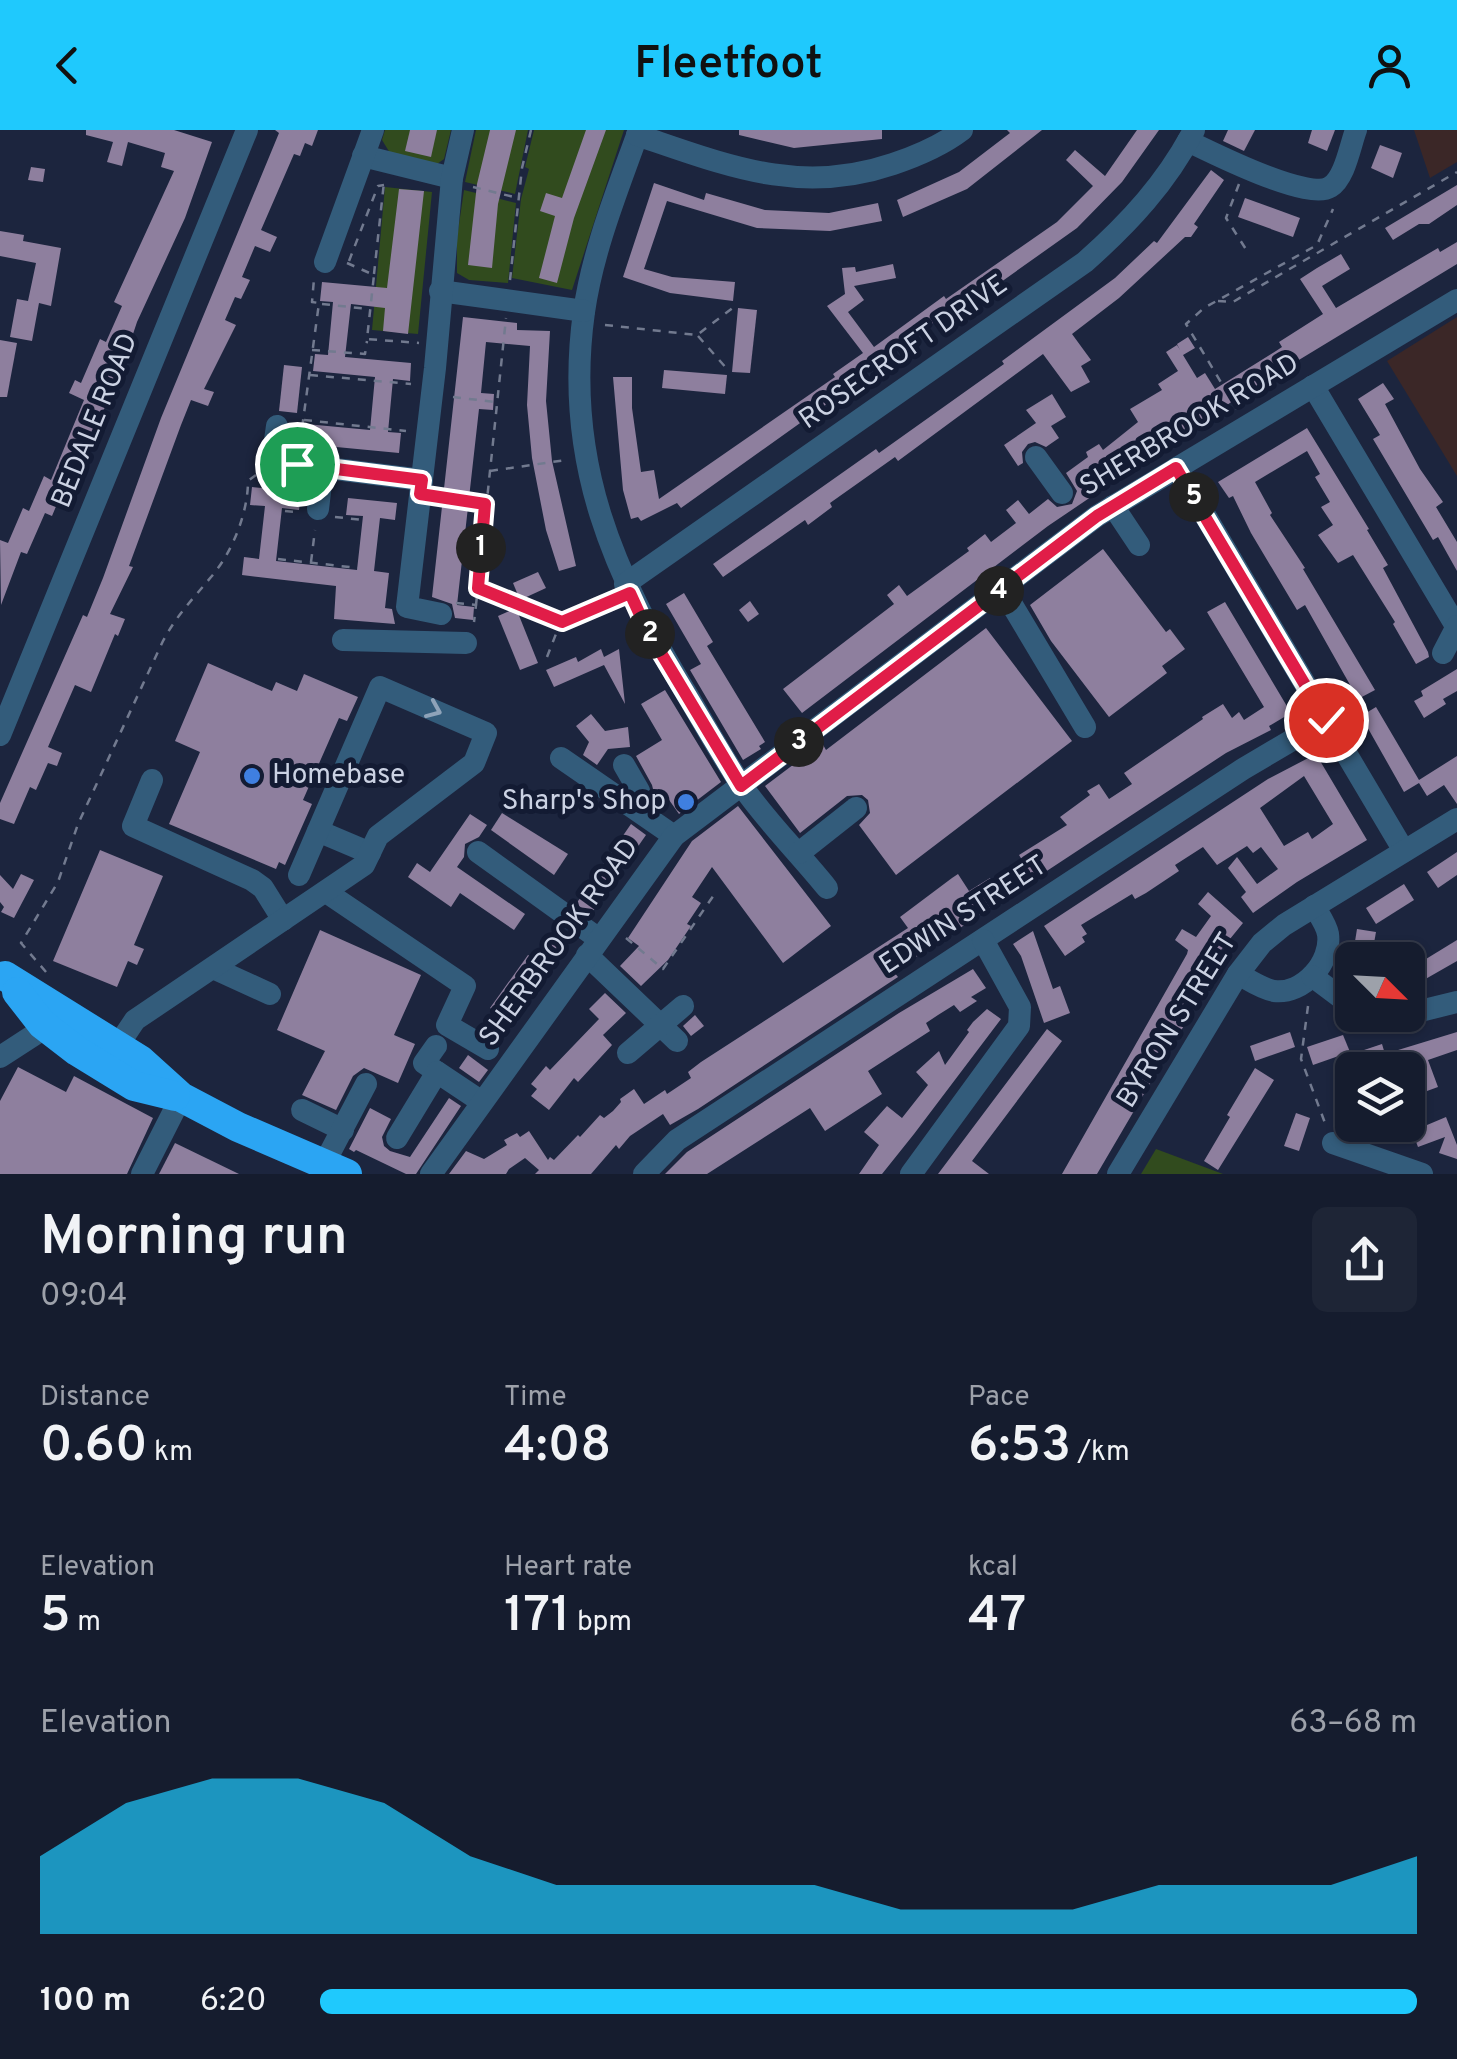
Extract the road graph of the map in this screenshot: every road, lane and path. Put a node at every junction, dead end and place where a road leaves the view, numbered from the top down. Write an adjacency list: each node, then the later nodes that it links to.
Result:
1 (247, 130): 72 (street, BEDALE ROAD)
2 (373, 130): 9 (street)
3 (464, 130): 12 (street)
4 (531, 130): 14 (path)
5 (962, 130): 7 (street)
6 (1356, 130): 13 (street)
7 (638, 132): 27 (street)
8 (1191, 136): 13 (street, ROSECROFT DRIVE); 58 (street, ROSECROFT DRIVE)
9 (378, 168): 12 (street); 18 (street); 18 (path); 19 (path)
10 (1457, 172): 16 (path)
11 (1242, 175): 17 (path)
12 (452, 180): 14 (path); 20 (street)
13 (1328, 189): 15 (path)
14 (519, 198): 21 (path)
15 (1323, 236): 16 (path); 23 (path)
16 (1334, 245): 23 (path)
17 (1249, 254)
18 (337, 262): 19 (path); 24 (path)
19 (374, 275): 26 (path)
20 (440, 292): 21 (street); 30 (street)
21 (508, 299): 27 (street); 36 (path)
22 (1457, 300): 34 (street, SHERBROOK ROAD)
23 (1216, 302): 39 (path)
24 (319, 303): 26 (path); 31 (path)
25 (738, 304): 28 (path)
26 (370, 309): 29 (path)
27 (584, 317): 28 (path); 41 (street)
28 (697, 335): 32 (path)
29 (367, 339): 30 (path); 31 (path)
30 (436, 344): 35 (street)
31 (312, 350): 33 (path)
32 (728, 370)
33 (310, 375): 35 (path); 37 (path)
34 (1313, 386): 39 (street, SHERBROOK ROAD); 64 (street)
35 (432, 391): 36 (path); 40 (street)
36 (497, 402): 47 (path)
37 (303, 420): 40 (path); 44 (path)
38 (278, 426): 43 (street)
39 (1247, 426): 46 (street, SHERBROOK ROAD)
40 (427, 433): 48 (street)
41 (586, 457): 47 (path); 58 (street)
42 (1036, 457): 52 (street)
43 (272, 461): 44 (street); 97 (path)
44 (297, 464): 45 (street)
45 (323, 467): 48 (street); 51 (street)
46 (1176, 468): 50 (street, SHERBROOK ROAD); 70 (street)
47 (488, 471): 49 (path)
48 (421, 487): 49 (path); 61 (street)
49 (485, 504): 57 (path)
50 (1113, 506): 52 (street, SHERBROOK ROAD); 53 (street)
51 (318, 509): 55 (path)
52 (1073, 509): 59 (street, SHERBROOK ROAD)
53 (1140, 546)
54 (278, 559): 55 (path)
55 (311, 563): 56 (path)
56 (358, 568)
57 (478, 588): 60 (path); 63 (path)
58 (627, 588): 63 (path); 76 (street)
59 (1002, 588): 71 (street); 76 (street, SHERBROOK ROAD)
60 (476, 605)
61 (407, 607): 62 (street); 66 (street)
62 (441, 614)
63 (562, 622): 69 (path)
64 (1457, 626): 68 (street)
65 (344, 640): 66 (street)
66 (403, 641): 67 (street)
67 (466, 643)
68 (1443, 652)
69 (547, 656)
70 (1326, 720): 82 (street); 93 (street, EDWIN STREET)
71 (1085, 727)
72 (0, 735)
73 (561, 758): 77 (street)
74 (624, 765): 77 (street)
75 (152, 780): 91 (street)
76 (741, 786): 81 (street, SHERBROOK ROAD); 85 (street)
77 (628, 804): 81 (street)
78 (856, 808): 85 (street)
79 (1457, 819): 82 (street, BYRON STREET)
80 (318, 831): 84 (street); 84 (street, one-way to 84); 86 (street)
81 (674, 836): 92 (street, SHERBROOK ROAD)
82 (1404, 851): 90 (street, BYRON STREET)
83 (478, 852): 92 (street)
84 (370, 853): 88 (street)
85 (798, 853): 87 (street)
86 (299, 875)
87 (827, 888)
88 (326, 892): 91 (street); 107 (street)
89 (716, 892): 92 (path)
90 (1314, 906): 95 (street, BYRON STREET); 98 (street)
91 (283, 920): 94 (street)
92 (599, 939): 105 (street); 114 (street, SHERBROOK ROAD)
93 (983, 940): 123 (street, EDWIN STREET); 124 (street)
94 (213, 968): 99 (street); 109 (street)
95 (1238, 974): 98 (street); 125 (street, BYRON STREET)
96 (2, 975): 104 (highway)
97 (41, 978)
98 (1316, 980): 100 (street); 116 (path)
99 (270, 994)
100 (1335, 994)
101 (1457, 1002): 103 (street)
102 (684, 1006): 105 (street)
103 (1425, 1010)
104 (49, 1016): 109 (highway); 110 (street)
105 (668, 1034): 108 (street)
106 (436, 1046): 111 (street)
107 (488, 1049)
108 (628, 1053)
109 (110, 1056): 113 (highway)
110 (0, 1057)
111 (438, 1072): 114 (street); 118 (street)
112 (366, 1084): 117 (street)
113 (181, 1097): 120 (highway); 121 (street)
114 (482, 1102): 122 (street, SHERBROOK ROAD)
115 (302, 1110): 117 (street)
116 (1335, 1124)
117 (342, 1130): 120 (street)
118 (397, 1138)
119 (1349, 1142): 126 (street)
120 (325, 1171)
121 (142, 1174)
122 (431, 1174)
123 (644, 1174)
124 (911, 1174)
125 (1118, 1174)
126 (1422, 1174)

